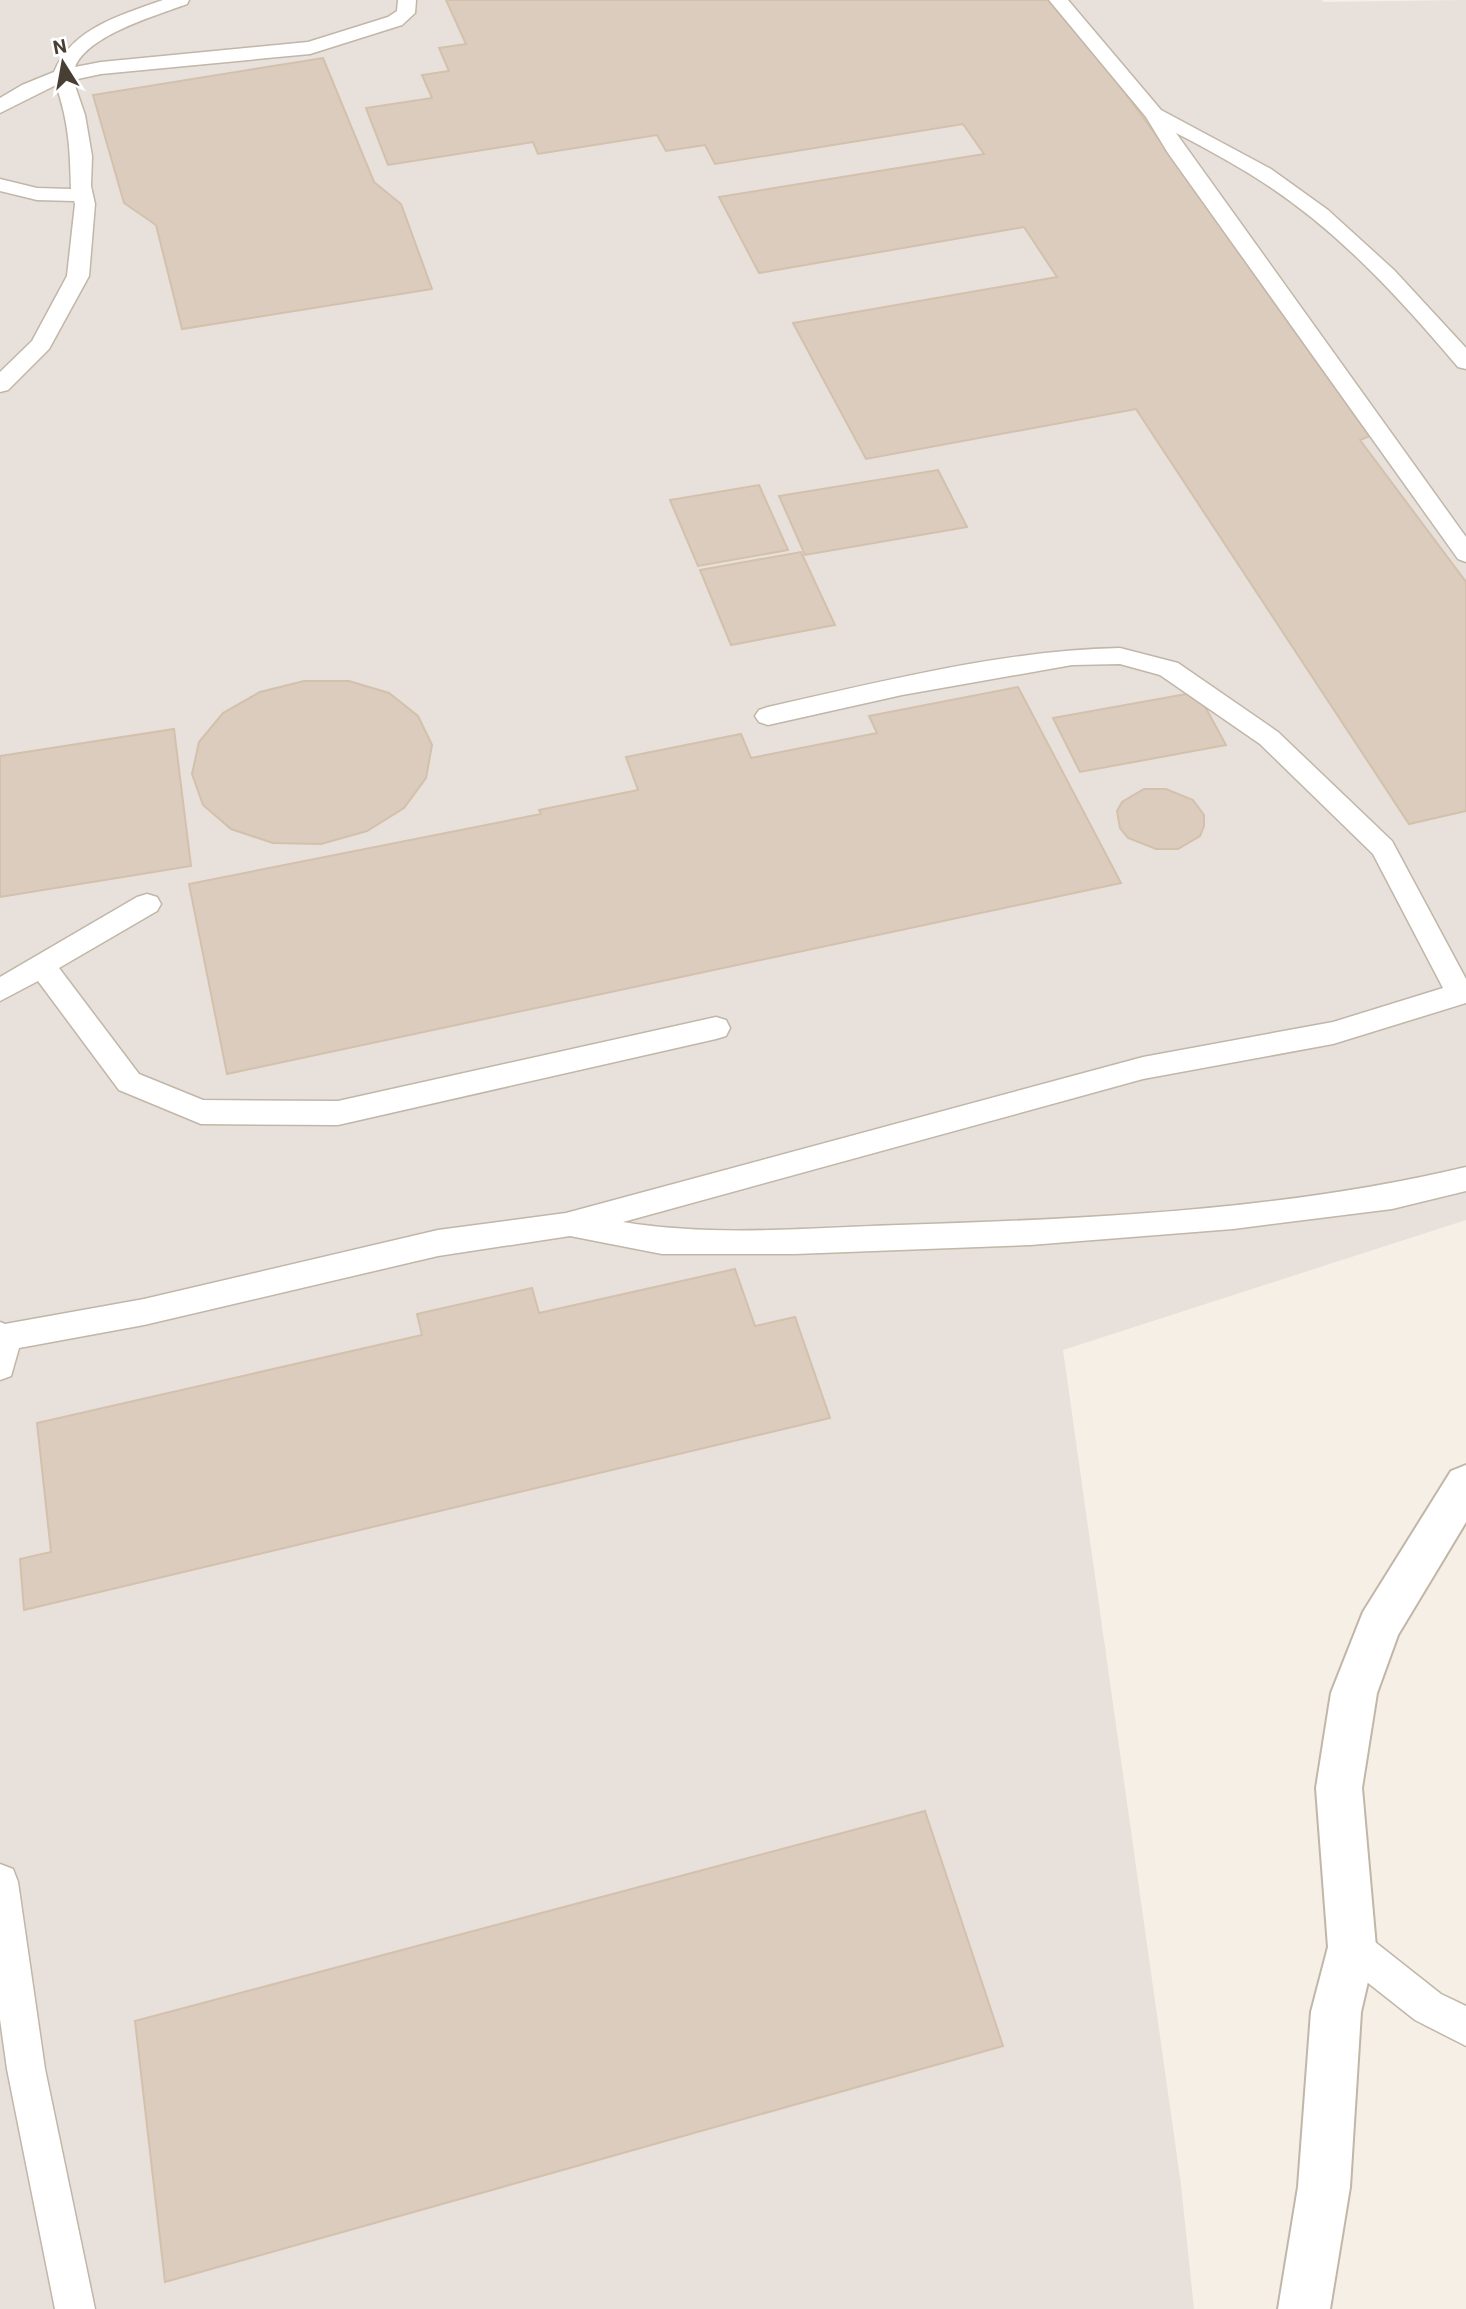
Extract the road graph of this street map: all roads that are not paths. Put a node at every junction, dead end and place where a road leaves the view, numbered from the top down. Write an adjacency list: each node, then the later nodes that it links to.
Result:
1 (180, 0): 4 (lane)
2 (407, 0): 4 (lane)
3 (1058, 0): 6 (lane)
4 (62, 76): 5 (lane); 8 (lane)
5 (0, 107)
6 (1154, 114): 9 (lane); 11 (lane)
7 (0, 185): 8 (lane)
8 (81, 195): 10 (lane)
9 (1466, 362)
10 (0, 385)
11 (1466, 554)
12 (768, 716): 16 (lane)
13 (148, 904): 14 (lane)
14 (42, 966): 15 (lane); 17 (lane)
15 (0, 990)
16 (1463, 993): 19 (lane)
17 (716, 1028)
18 (1466, 1179): 19 (lane)
19 (566, 1225): 20 (lane)
20 (2, 1346)
21 (1466, 1484): 23 (street)
22 (0, 1882): 25 (lane)
23 (1352, 1947): 24 (lane); 26 (street)
24 (1466, 2027)
25 (75, 2309)
26 (1304, 2309)

